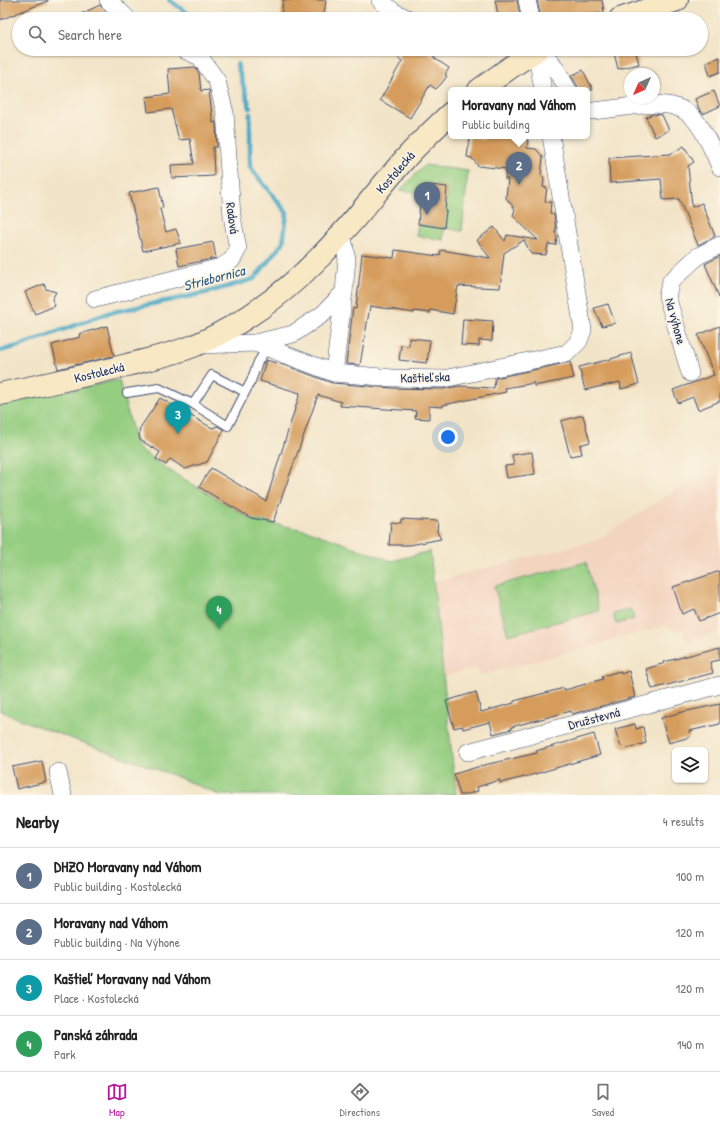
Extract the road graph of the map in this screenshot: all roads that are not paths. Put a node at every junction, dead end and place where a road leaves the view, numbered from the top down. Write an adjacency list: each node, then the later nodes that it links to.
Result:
1 (108, 0): 5 (street)
2 (380, 0): 6 (street)
3 (527, 0): 7 (street)
4 (677, 0): 8 (main road)
5 (121, 12)
6 (394, 12)
7 (530, 12)
8 (641, 12)
9 (198, 56): 23 (street, Radová)
10 (526, 56): 13 (main road)
11 (537, 56): 14 (street)
12 (546, 56): 15 (street)
13 (483, 87)
14 (542, 87)
15 (566, 87)
16 (590, 111): 19 (street)
17 (448, 116): 20 (main road, Kostolecká)
18 (551, 139): 26 (street, Kaštieľska)
19 (720, 167)
20 (342, 234): 22 (street); 24 (main road, Kostolecká)
21 (720, 245): 27 (street, Na výhone)
22 (344, 292): 25 (street, Kostolecká); 26 (street)
23 (95, 299)
24 (196, 345): 25 (street, Kostolecká); 30 (main road, Kostolecká)
25 (261, 345): 26 (street, Kostolecká); 28 (lane)
26 (334, 373)
27 (690, 373)
28 (245, 392): 31 (lane); 31 (lane)
29 (127, 393): 31 (lane)
30 (0, 394)
31 (193, 404)
32 (720, 684): 33 (street, Družstevná)
33 (468, 752)
34 (58, 772): 35 (street)
35 (63, 795)

